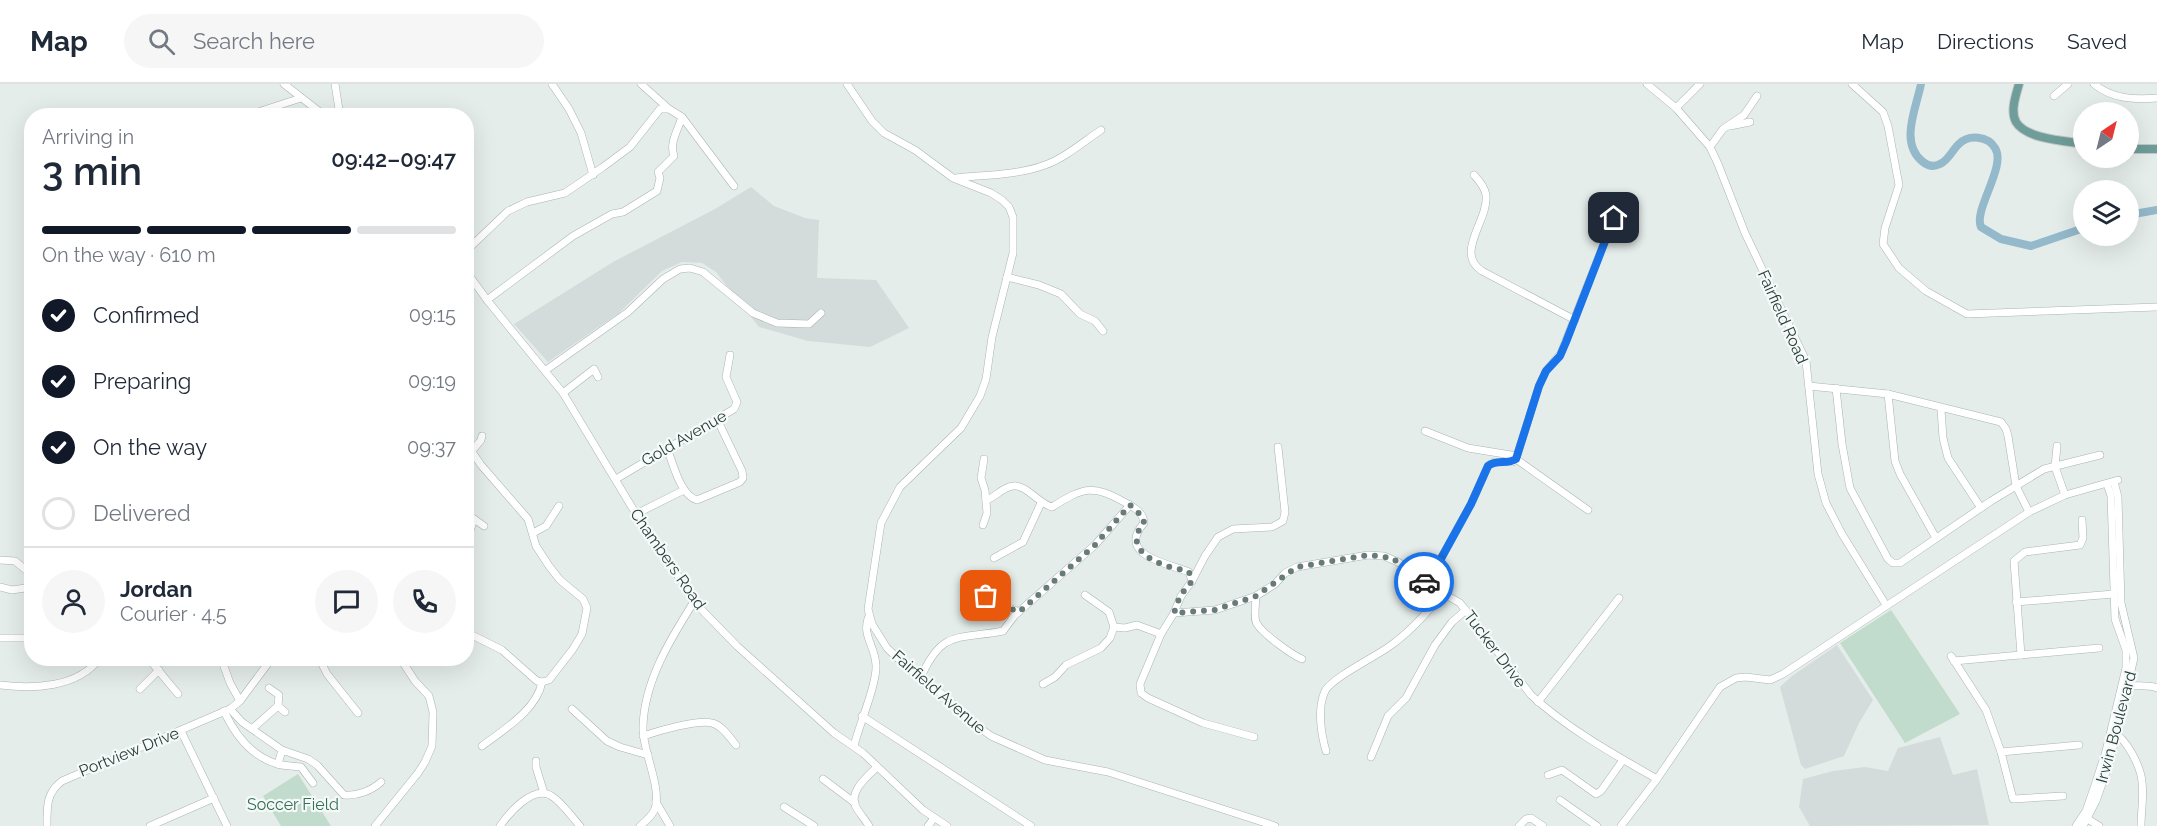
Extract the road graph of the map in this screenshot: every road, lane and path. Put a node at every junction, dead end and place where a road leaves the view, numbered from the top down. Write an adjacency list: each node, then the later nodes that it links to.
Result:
1 (284, 84): 14 (street)
2 (335, 84): 18 (street)
3 (552, 84): 29 (street)
4 (641, 84): 19 (street)
5 (847, 84): 31 (street)
6 (1647, 84): 20 (street, Fairfield Road)
7 (1700, 84): 20 (street)
8 (1852, 84): 38 (street)
9 (2019, 84): 25 (main road)
10 (2068, 84): 13 (street)
11 (2094, 84): 15 (street)
12 (1757, 96): 23 (street)
13 (2054, 96)
14 (302, 98): 16 (street); 17 (street)
15 (2157, 99)
16 (270, 108)
17 (315, 108)
18 (339, 108)
19 (669, 108): 21 (street); 29 (street)
20 (1676, 108): 26 (street, Fairfield Road)
21 (682, 117): 32 (street); 37 (street)
22 (1750, 122): 23 (street)
23 (1730, 126): 26 (street)
24 (1101, 130): 31 (street)
25 (2073, 142)
26 (1710, 147): 47 (street, Fairfield Road)
27 (2139, 149): 28 (main road)
28 (2157, 149)
29 (593, 175): 34 (street)
30 (1474, 175): 41 (street)
31 (953, 178): 35 (street)
32 (734, 186)
33 (1615, 208): 41 (street)
34 (474, 243)
35 (1007, 277): 40 (street); 103 (street)
36 (475, 285): 37 (street, Chambers Road)
37 (487, 300): 45 (street, Chambers Road)
38 (2157, 307)
39 (821, 313): 45 (street)
40 (1087, 319): 42 (street); 43 (street)
41 (1575, 320): 61 (street)
42 (1092, 328)
43 (1103, 331)
44 (730, 355): 52 (street, Gold Avenue)
45 (546, 370): 49 (street, Chambers Road)
46 (598, 377): 49 (street)
47 (1809, 386): 48 (street); 99 (street, Fairfield Road)
48 (1836, 388): 50 (street); 81 (street)
49 (563, 393): 64 (street, Chambers Road)
50 (1888, 394): 51 (street); 81 (street)
51 (1941, 409): 65 (street); 72 (street)
52 (717, 419): 57 (street, Gold Avenue); 66 (street)
53 (1425, 431): 61 (street)
54 (482, 436): 58 (street)
55 (2057, 446): 63 (street)
56 (1278, 447): 87 (street)
57 (667, 448): 64 (street, Gold Avenue); 66 (street)
58 (474, 449)
59 (474, 454): 80 (street)
60 (2100, 455): 63 (street)
61 (1517, 458): 73 (street); 88 (street)
62 (984, 459): 68 (street)
63 (2055, 467): 65 (street); 67 (street)
64 (616, 479): 75 (street, Chambers Road)
65 (2016, 486): 72 (street); 74 (street)
66 (684, 490): 75 (street)
67 (2065, 495): 74 (street); 82 (street, Irwin Boulevard)
68 (986, 500): 69 (street); 79 (street)
69 (1041, 503): 70 (street); 83 (street)
70 (1130, 505): 87 (street); 101 (street)
71 (559, 506): 80 (street)
72 (1981, 508): 81 (street)
73 (1588, 510)
74 (2029, 512): 99 (street)
75 (636, 514): 96 (street, Chambers Road)
76 (474, 519): 78 (street)
77 (2082, 520): 97 (street)
78 (484, 525)
79 (983, 525)
80 (533, 533): 120 (street)
81 (1936, 538)
82 (2115, 541): 92 (street, Irwin Boulevard); 98 (street, Irwin Boulevard)
83 (994, 558)
84 (0, 560): 85 (street)
85 (24, 568)
86 (985, 580): 101 (street)
87 (1192, 581): 102 (street)
88 (1427, 584): 91 (street, Tucker Drive); 94 (street, Tucker Drive)
89 (0, 587): 90 (street)
90 (24, 588)
91 (1442, 594): 100 (street, Tucker Drive); 146 (street)
92 (2114, 594): 97 (street); 98 (street, Irwin Boulevard)
93 (1085, 595): 104 (street)
94 (1256, 596): 102 (street, Tucker Drive); 111 (street)
95 (1619, 598): 129 (street)
96 (695, 600): 139 (street); 144 (street, Chambers Road)
97 (2016, 602): 110 (street)
98 (2118, 603): 123 (street, Irwin Boulevard)
99 (1886, 605): 156 (street)
100 (1466, 610): 129 (street, Tucker Drive); 149 (street)
101 (1019, 612): 119 (street)
102 (1174, 613): 106 (street)
103 (869, 616): 119 (street, Fairfield Avenue); 135 (street)
104 (1114, 627): 106 (street); 121 (street)
105 (474, 634): 120 (street)
106 (1161, 634): 140 (street)
107 (0, 638): 108 (street)
108 (24, 638)
109 (2099, 648): 110 (street)
110 (2021, 655): 147 (street)
111 (1302, 659)
112 (94, 666): 122 (street)
113 (155, 666): 118 (street)
114 (224, 666): 128 (street)
115 (266, 666): 128 (street, Portview Drive)
116 (323, 666): 134 (street)
117 (405, 666): 171 (street)
118 (159, 670): 126 (street); 127 (street)
119 (920, 678): 181 (street, Fairfield Avenue)
120 (542, 682): 143 (street)
121 (1043, 684)
122 (0, 685)
123 (2126, 685): 125 (street); 138 (street, Irwin Boulevard)
124 (269, 687): 130 (street)
125 (2157, 688)
126 (140, 689)
127 (178, 694)
128 (240, 702): 132 (street, Portview Drive)
129 (1538, 702): 150 (street, Tucker Drive)
130 (278, 706): 133 (street); 136 (street)
131 (572, 709): 148 (street)
132 (227, 710): 136 (street); 137 (street, Portview Drive); 152 (street)
133 (285, 711)
134 (358, 713)
135 (862, 716): 144 (street); 180 (street)
136 (253, 728): 145 (street)
137 (181, 730): 161 (street); 168 (street, Portview Drive)
138 (2114, 734): 167 (street, Irwin Boulevard); 189 (street)
139 (643, 736): 141 (street); 148 (street)
140 (1254, 738)
141 (736, 745)
142 (2079, 745): 147 (street)
143 (482, 746)
144 (854, 746): 153 (street, Chambers Road)
145 (282, 750): 152 (street); 157 (street)
146 (1326, 751)
147 (2001, 752): 160 (street)
148 (648, 755): 163 (street)
149 (1371, 757)
150 (1623, 760): 154 (street); 156 (street, Tucker Drive)
151 (536, 761): 159 (street)
152 (278, 764): 158 (street)
153 (877, 767): 164 (street); 166 (street, Chambers Road)
154 (1548, 776)
155 (823, 779): 164 (street)
156 (1657, 779): 185 (street)
157 (381, 782)
158 (313, 783)
159 (544, 793): 172 (street); 173 (street)
160 (2063, 795)
161 (214, 798): 169 (street); 170 (street)
162 (1560, 800): 184 (street)
163 (656, 802): 174 (street); 175 (street)
164 (855, 803): 177 (street)
165 (784, 807): 176 (street)
166 (934, 818): 178 (street); 179 (street, Chambers Road)
167 (2085, 818): 186 (street, Irwin Boulevard); 187 (street, Irwin Boulevard); 188 (street)
168 (47, 826)
169 (150, 826)
170 (227, 826)
171 (375, 826)
172 (500, 826)
173 (579, 826)
174 (640, 826)
175 (669, 826)
176 (814, 826)
177 (869, 826)
178 (928, 826)
179 (947, 826)
180 (1031, 826)
181 (1275, 826)
182 (1519, 826): 183 (street)
183 (1543, 826)
184 (1596, 826)
185 (1621, 826)
186 (2076, 826)
187 (2083, 826)
188 (2099, 826)
189 (2141, 826)

